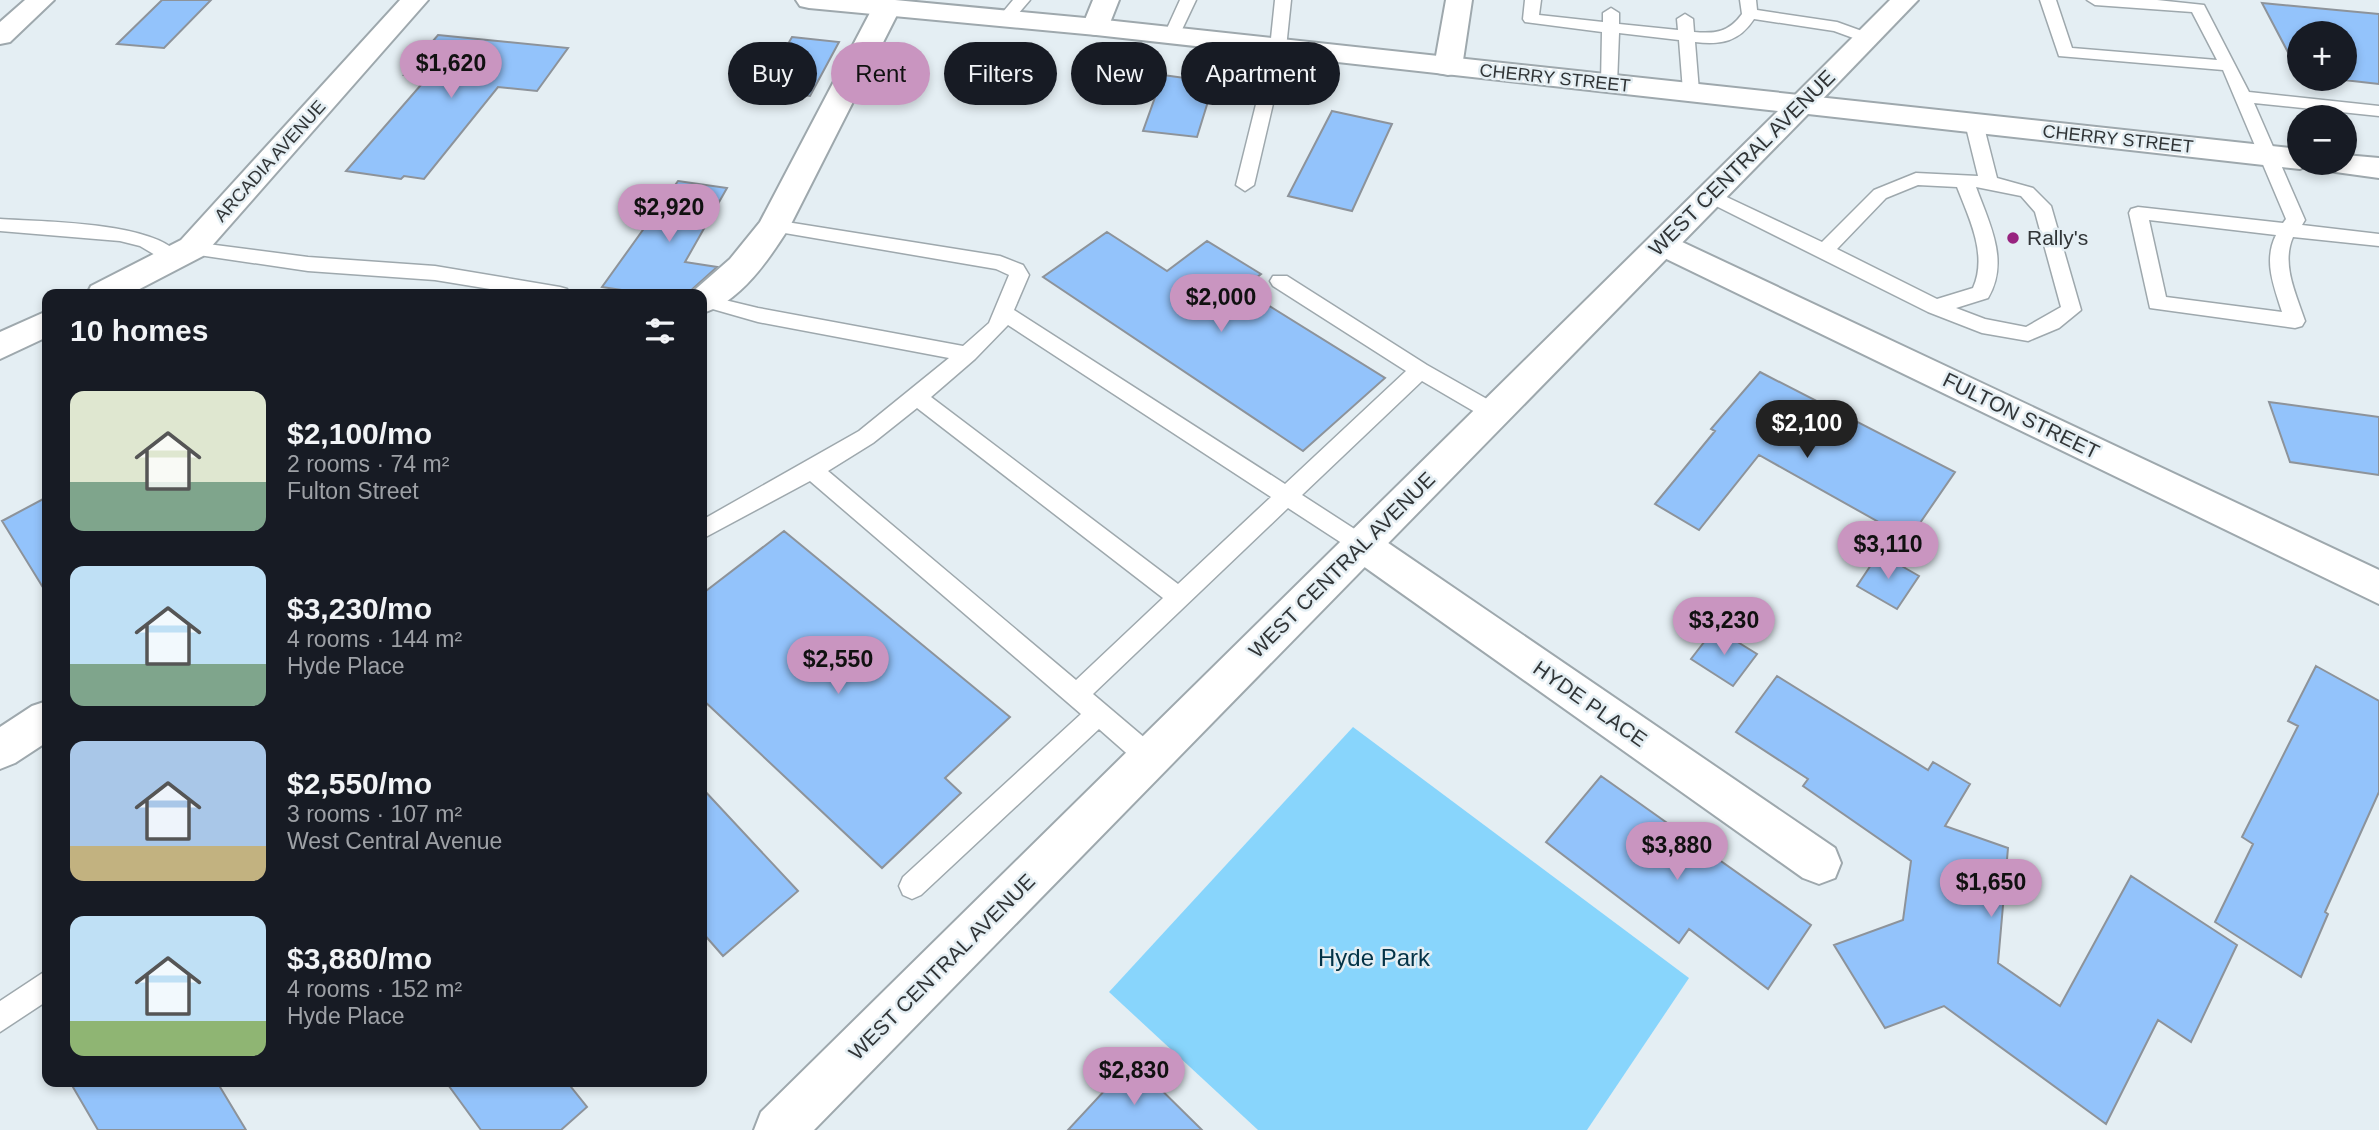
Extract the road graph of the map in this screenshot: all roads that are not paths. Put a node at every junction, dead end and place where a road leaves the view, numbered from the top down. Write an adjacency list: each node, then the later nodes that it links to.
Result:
1 (41, 0): 19 (main road)
2 (415, 0): 47 (main road, ARCADIA AVENUE)
3 (811, 0): 12 (main road, CHERRY STREET)
4 (1106, 0): 16 (main road)
5 (1188, 0): 18 (lane)
6 (1283, 0): 22 (lane)
7 (1458, 0): 25 (main road)
8 (1533, 0): 15 (lane)
9 (1905, 0): 20 (main road, WEST CENTRAL AVENUE)
10 (2048, 0): 24 (lane)
11 (2095, 0): 24 (lane)
12 (887, 7): 14 (main road, CHERRY STREET); 42 (main road)
13 (1749, 7): 17 (lane); 20 (lane)
14 (1014, 9): 16 (main road, CHERRY STREET)
15 (1611, 19): 17 (lane); 26 (lane)
16 (1096, 27): 18 (main road, CHERRY STREET)
17 (1685, 28): 27 (lane)
18 (1172, 35): 21 (main road, CHERRY STREET)
19 (0, 36)
20 (1867, 38): 29 (main road, WEST CENTRAL AVENUE)
21 (1229, 42)
22 (1279, 42)
23 (1340, 55): 25 (main road, CHERRY STREET)
24 (2229, 66): 28 (lane)
25 (1448, 67): 26 (main road, CHERRY STREET)
26 (1609, 84): 27 (main road, CHERRY STREET)
27 (1691, 91): 29 (main road, CHERRY STREET)
28 (2242, 97): 31 (lane); 33 (lane)
29 (1802, 104): 32 (main road, CHERRY STREET); 40 (main road, WEST CENTRAL AVENUE)
30 (1264, 105): 39 (lane)
31 (2379, 111)
32 (1974, 123): 33 (main road, CHERRY STREET); 38 (lane)
33 (2266, 155): 34 (main road, CHERRY STREET); 43 (lane)
34 (2287, 157)
35 (2357, 166): 36 (main road)
36 (2379, 168)
37 (1964, 180): 38 (lane); 46 (lane); 53 (lane)
38 (1989, 182): 53 (lane)
39 (1245, 185)
40 (1710, 196): 45 (main road, WEST CENTRAL AVENUE); 46 (lane)
41 (0, 225): 47 (lane)
42 (774, 226): 51 (main road); 54 (lane)
43 (2286, 230): 43 (lane); 44 (lane)
44 (2379, 240)
45 (1663, 244): 60 (main road, WEST CENTRAL AVENUE); 65 (main road, FULTON STREET)
46 (1824, 251): 53 (lane)
47 (182, 253): 49 (main road, ARCADIA AVENUE); 50 (lane)
48 (1280, 281): 58 (lane)
49 (113, 289)
50 (529, 289)
51 (707, 297)
52 (707, 301): 57 (lane)
53 (1935, 307)
54 (1002, 312): 57 (lane); 62 (lane)
55 (42, 326): 56 (main road)
56 (0, 347)
57 (968, 354): 59 (lane)
58 (1420, 370): 60 (lane); 62 (lane)
59 (917, 397): 61 (lane); 66 (lane)
60 (1494, 413): 64 (main road, WEST CENTRAL AVENUE)
61 (812, 470): 63 (lane); 67 (lane)
62 (1288, 497): 64 (lane); 66 (lane)
63 (707, 527)
64 (1362, 545): 71 (main road, WEST CENTRAL AVENUE); 72 (main road, HYDE PLACE)
65 (2379, 587)
66 (1180, 598): 67 (lane)
67 (1076, 695): 68 (lane)
68 (1098, 714): 71 (lane); 73 (lane)
69 (42, 722): 70 (main road)
70 (0, 750)
71 (1150, 758): 76 (main road, WEST CENTRAL AVENUE)
72 (1819, 863)
73 (912, 886)
74 (42, 988): 75 (lane)
75 (0, 1017)
76 (779, 1130)

